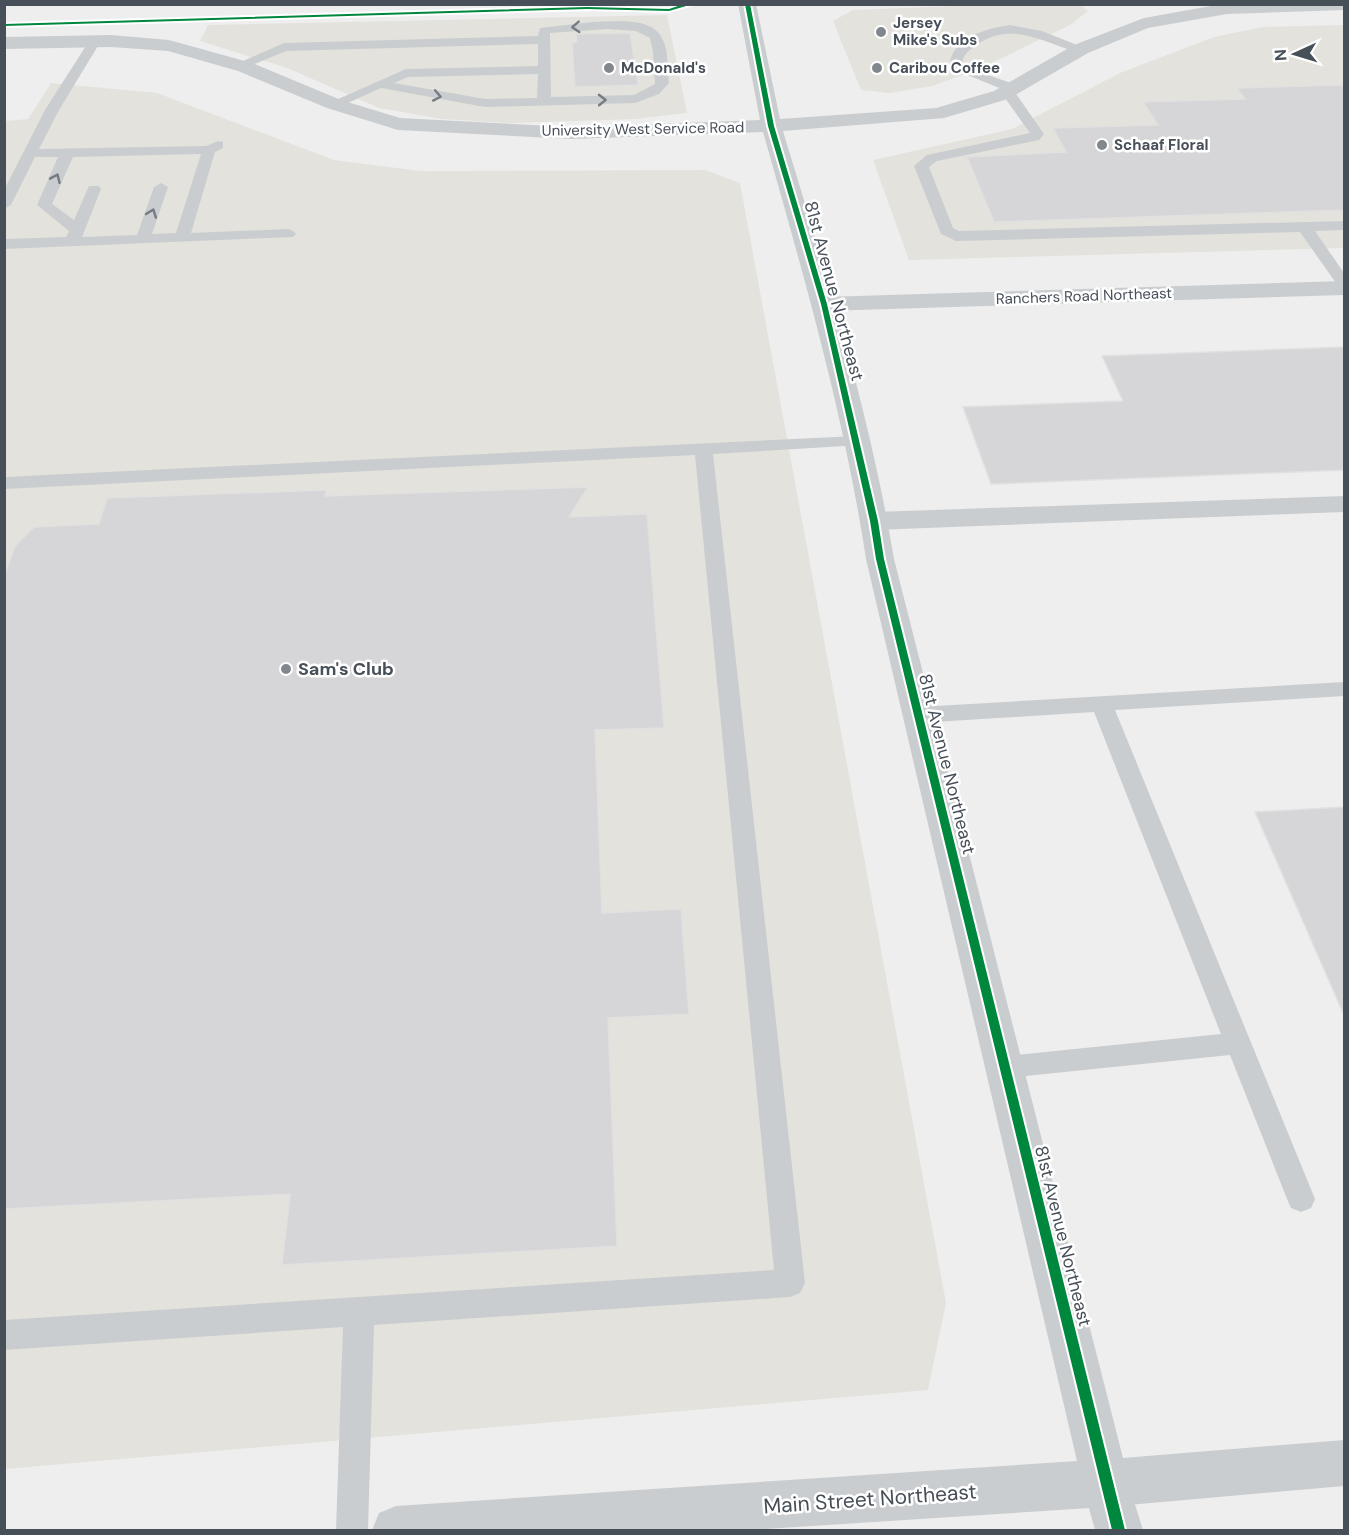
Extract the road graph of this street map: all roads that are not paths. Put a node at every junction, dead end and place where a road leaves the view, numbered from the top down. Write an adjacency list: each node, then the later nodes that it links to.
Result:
1 (747, 4): 13 (street, 81st Avenue Northeast)
2 (1344, 5): 6 (street, University West Service Road)
3 (544, 40): 7 (lane); 8 (lane); 11 (lane, one-way to 3)
4 (95, 41): 5 (street, University West Service Road); 7 (street, University West Service Road); 14 (lane)
5 (4, 43)
6 (1082, 48): 10 (street, University West Service Road); 10 (lane)
7 (240, 65): 12 (street, University West Service Road)
8 (543, 70): 9 (lane); 11 (lane)
9 (379, 84): 11 (lane, one-way to 11); 12 (lane)
10 (1009, 90): 13 (street, University West Service Road); 20 (lane)
11 (544, 101)
12 (334, 104): 13 (street, University West Service Road)
13 (771, 126): 27 (street, 81st Avenue Northeast)
14 (31, 153): 15 (lane); 18 (lane)
15 (67, 153): 22 (lane, one-way to 15); 23 (lane)
16 (161, 187): 24 (lane, one-way to 16)
17 (94, 189): 22 (lane)
18 (4, 205)
19 (1344, 226): 20 (lane)
20 (1304, 227): 26 (lane)
21 (288, 234): 23 (lane)
22 (74, 236): 24 (lane); 25 (lane)
23 (182, 238): 24 (lane)
24 (142, 239)
25 (4, 244)
26 (1344, 286): 27 (street, Ranchers Road Northeast)
27 (824, 304): 28 (street, 81st Avenue Northeast)
28 (856, 441): 29 (lane); 32 (street, 81st Avenue Northeast)
29 (703, 449): 30 (lane); 39 (lane)
30 (4, 483)
31 (1344, 504): 32 (street)
32 (874, 521): 35 (street, 81st Avenue Northeast)
33 (1344, 689): 34 (lane)
34 (1101, 702): 35 (lane); 36 (lane)
35 (918, 715): 37 (street, 81st Avenue Northeast)
36 (1238, 1043): 37 (lane); 38 (lane)
37 (1005, 1067): 42 (street, 81st Avenue Northeast)
38 (1301, 1199)
39 (358, 1311): 40 (lane); 43 (lane)
40 (4, 1335)
41 (1344, 1463): 42 (street, Main Street Northeast)
42 (1106, 1483): 44 (street, Main Street Northeast); 45 (street, 81st Avenue Northeast)
43 (352, 1530)
44 (396, 1530)
45 (1119, 1530)

